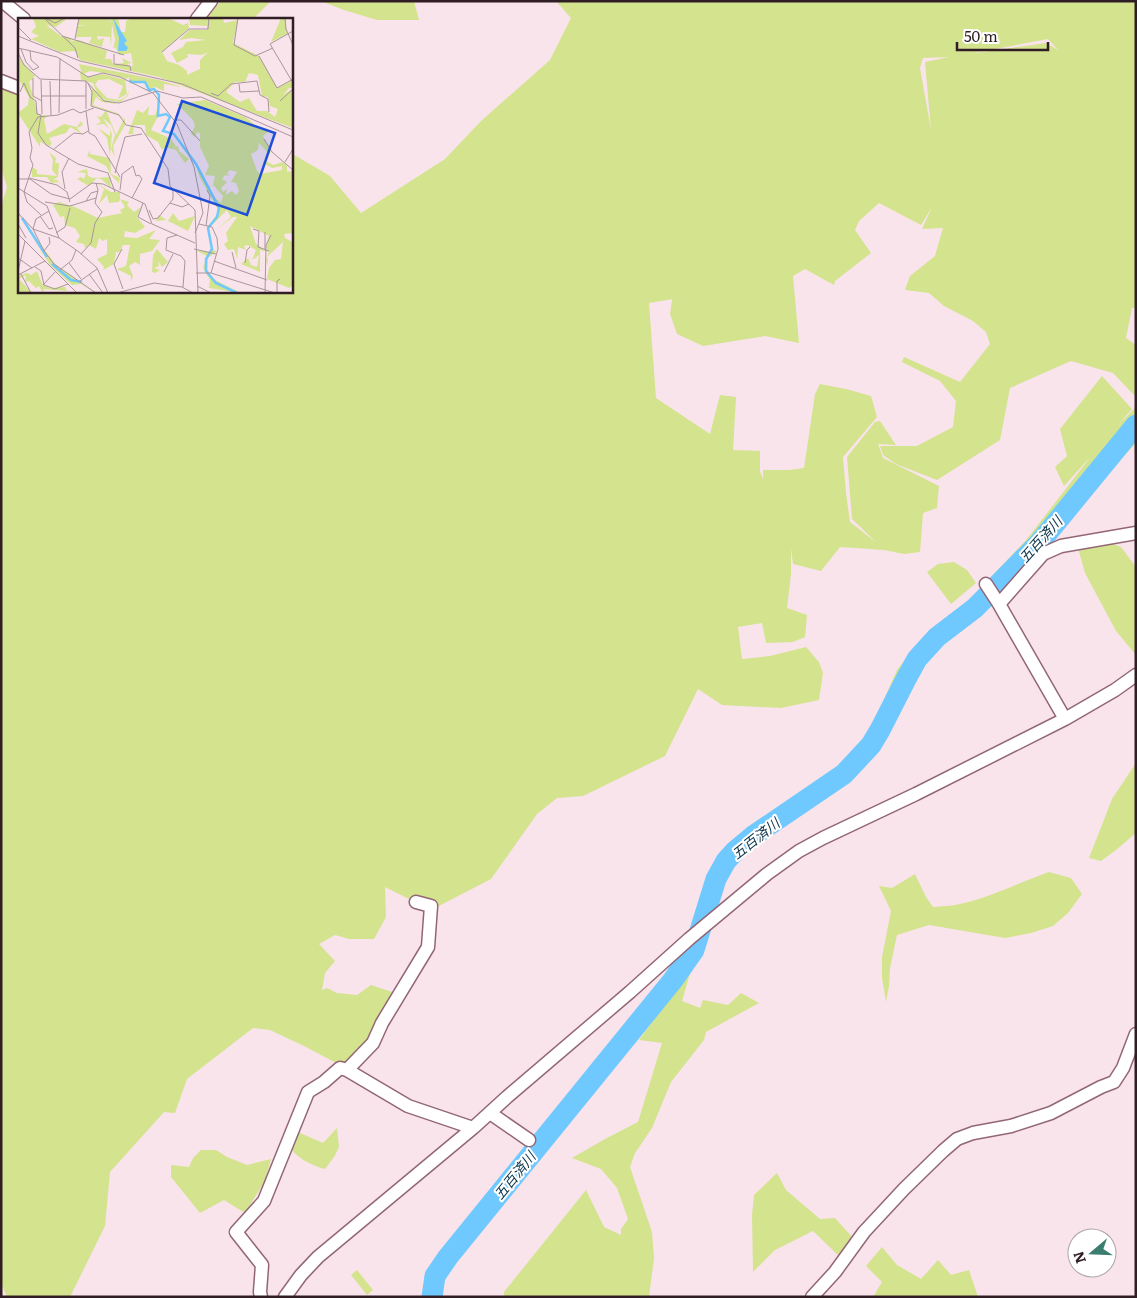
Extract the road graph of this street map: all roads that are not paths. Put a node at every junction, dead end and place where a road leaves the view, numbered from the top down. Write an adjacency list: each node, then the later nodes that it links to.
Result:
1 (2, 1): 3 (street)
2 (211, 1): 4 (street)
3 (23, 18)
4 (198, 18)
5 (1, 81): 6 (street)
6 (18, 88)
7 (1136, 533): 9 (street)
8 (986, 584): 9 (street)
9 (999, 604): 11 (street)
10 (1136, 675): 11 (street)
11 (1065, 719): 15 (street)
12 (416, 902): 14 (street)
13 (1135, 1039): 20 (street)
14 (347, 1070): 16 (street); 18 (street)
15 (490, 1113): 16 (street); 17 (street)
16 (473, 1128): 19 (street)
17 (529, 1140)
18 (261, 1297)
19 (285, 1297)
20 (812, 1297)

